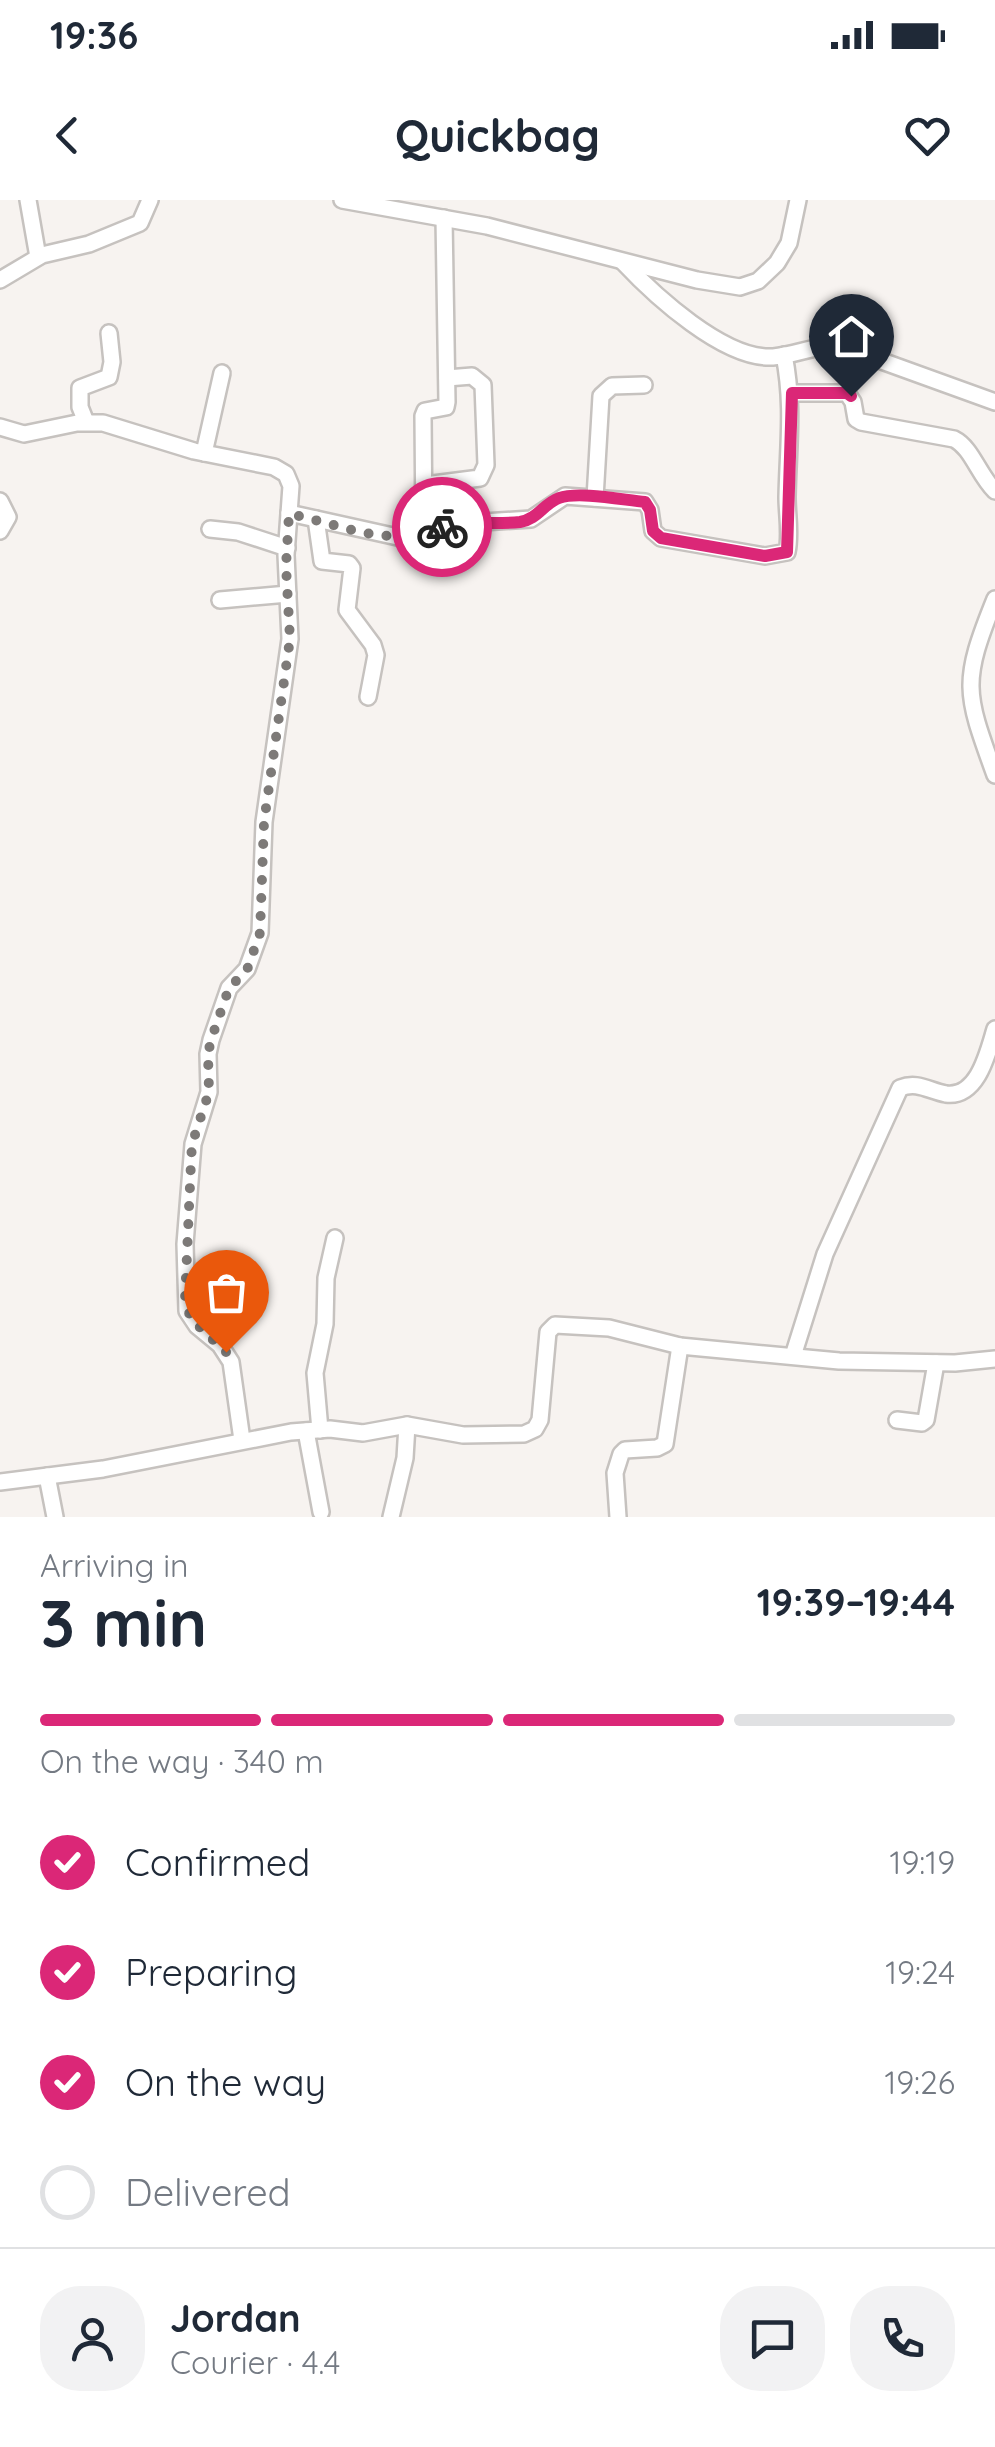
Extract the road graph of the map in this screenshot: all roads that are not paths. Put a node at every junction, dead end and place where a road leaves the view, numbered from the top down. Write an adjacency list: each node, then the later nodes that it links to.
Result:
1 (28, 200): 6 (street)
2 (150, 200): 6 (street)
3 (342, 200): 5 (street)
4 (798, 200): 7 (street)
5 (444, 218): 7 (street); 12 (street)
6 (38, 257): 8 (street)
7 (620, 259): 10 (street)
8 (0, 280)
9 (109, 334): 16 (street)
10 (784, 355): 14 (street); 15 (street)
11 (222, 374): 18 (street)
12 (447, 378): 19 (street); 19 (street)
13 (644, 386): 21 (street)
14 (792, 393): 20 (street); 21 (street)
15 (995, 402)
16 (86, 422): 17 (street); 18 (street)
17 (0, 427)
18 (204, 453): 23 (street)
19 (425, 485): 27 (street)
20 (995, 490)
21 (595, 498): 27 (street)
22 (0, 501): 26 (street)
23 (289, 514): 24 (street); 28 (street)
24 (316, 519): 27 (street); 32 (street)
25 (210, 529): 28 (street)
26 (0, 530)
27 (424, 534)
28 (287, 548): 29 (street)
29 (288, 594): 31 (street); 43 (street)
30 (995, 599): 33 (street)
31 (220, 600)
32 (368, 697)
33 (995, 776)
34 (995, 1029): 37 (street)
35 (335, 1238): 42 (street)
36 (680, 1346): 37 (street); 41 (street); 49 (street)
37 (793, 1356): 39 (street)
38 (995, 1359): 39 (street)
39 (936, 1363): 40 (street)
40 (898, 1420)
41 (406, 1424): 42 (street); 48 (street)
42 (313, 1430): 43 (street); 46 (street)
43 (242, 1440): 44 (street)
44 (47, 1476): 45 (street); 47 (street)
45 (0, 1482)
46 (320, 1512)
47 (55, 1517)
48 (391, 1517)
49 (618, 1517)

